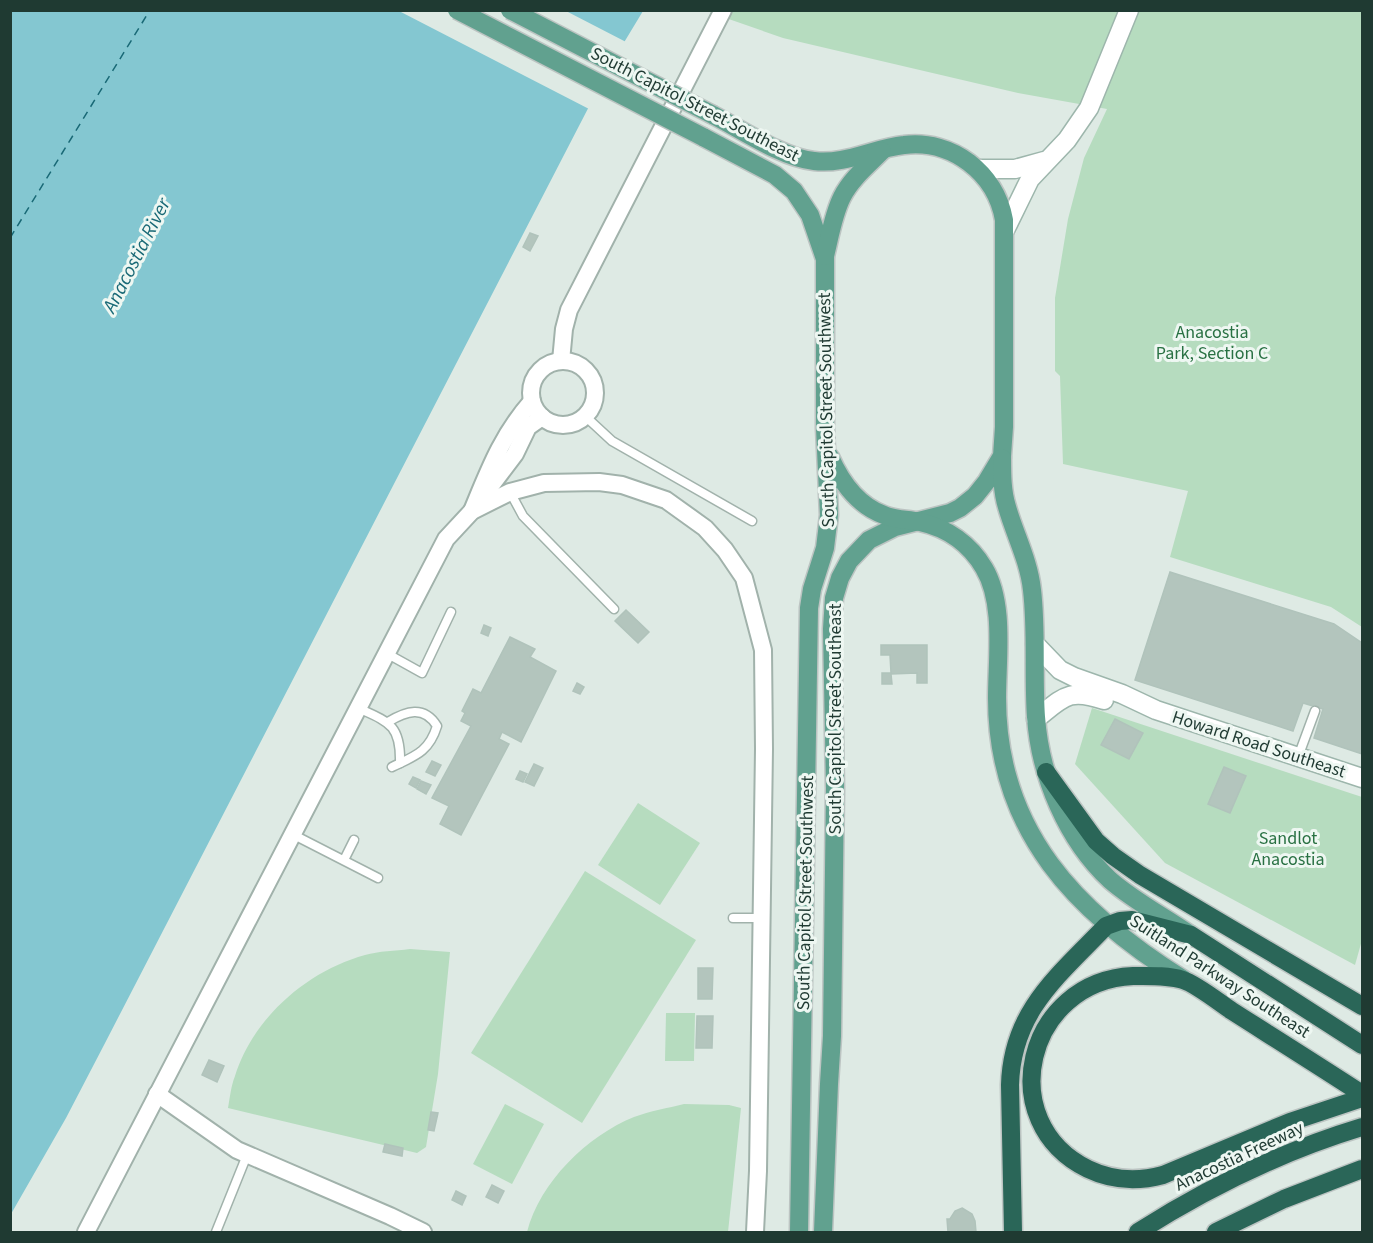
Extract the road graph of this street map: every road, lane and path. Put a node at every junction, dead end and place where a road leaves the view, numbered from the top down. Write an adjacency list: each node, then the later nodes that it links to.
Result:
1 (457, 10): 9 (main road, South Capitol Street Southwest, bridge)
2 (510, 10): 5 (main road, South Capitol Street Southeast, bridge)
3 (723, 10): 10 (street)
4 (1129, 10): 6 (street)
5 (884, 150): 7 (main road, South Capitol Street Southeast); 9 (main road)
6 (1048, 159): 7 (street); 8 (street)
7 (978, 169): 8 (main road, South Capitol Street Southeast)
8 (1005, 230): 15 (main road, South Capitol Street Southeast)
9 (825, 258): 14 (main road, South Capitol Street Southwest)
10 (561, 361): 11 (street); 12 (street)
11 (532, 402): 13 (street); 17 (street)
12 (585, 416): 13 (street); 18 (lane)
13 (542, 417): 17 (street)
14 (826, 450): 19 (main road, Suitland Parkway Southeast); 54 (main road, South Capitol Street Southwest)
15 (1002, 456): 19 (main road, South Capitol Street Southeast); 22 (main road, Suitland Parkway Southeast)
16 (510, 492): 17 (street); 20 (lane); 39 (street)
17 (472, 511): 23 (street)
18 (752, 521)
19 (918, 521): 40 (main road, Suitland Parkway Southeast); 55 (main road, South Capitol Street Southeast)
20 (614, 609)
21 (451, 612): 23 (lane)
22 (1035, 644): 25 (street, Howard Road Southeast); 27 (main road, Suitland Parkway Southeast)
23 (386, 653): 24 (street)
24 (358, 708): 28 (lane); 34 (street)
25 (1156, 710): 27 (street, Howard Road Southeast); 29 (street, Howard Road Southeast)
26 (1315, 711): 29 (lane)
27 (1036, 719): 32 (main road, Suitland Parkway Southeast)
28 (388, 722): 30 (lane); 30 (lane)
29 (1298, 757): 33 (street, Howard Road Southeast)
30 (400, 763): 31 (lane)
31 (392, 767)
32 (1046, 771): 41 (main road, Suitland Parkway Southeast); 43 (highway)
33 (1362, 777)
34 (292, 834): 36 (lane); 45 (street)
35 (354, 840): 36 (lane)
36 (344, 860): 37 (lane)
37 (378, 878)
38 (733, 918): 39 (lane)
39 (762, 918): 53 (street)
40 (1106, 926): 41 (highway); 42 (main road, Suitland Parkway Southeast); 56 (highway)
41 (1191, 935): 44 (highway, Suitland Parkway Southeast)
42 (1184, 980): 46 (highway, Suitland Parkway Southeast); 46 (highway)
43 (1362, 1006)
44 (1362, 1045)
45 (158, 1094): 48 (street); 50 (street)
46 (1362, 1096)
47 (1360, 1128): 57 (highway, Anacostia Freeway)
48 (247, 1155): 51 (lane); 52 (street)
49 (1362, 1169): 58 (highway)
50 (86, 1233)
51 (216, 1233)
52 (423, 1233)
53 (755, 1233)
54 (800, 1233)
55 (823, 1233)
56 (1013, 1233)
57 (1138, 1233)
58 (1216, 1233)

